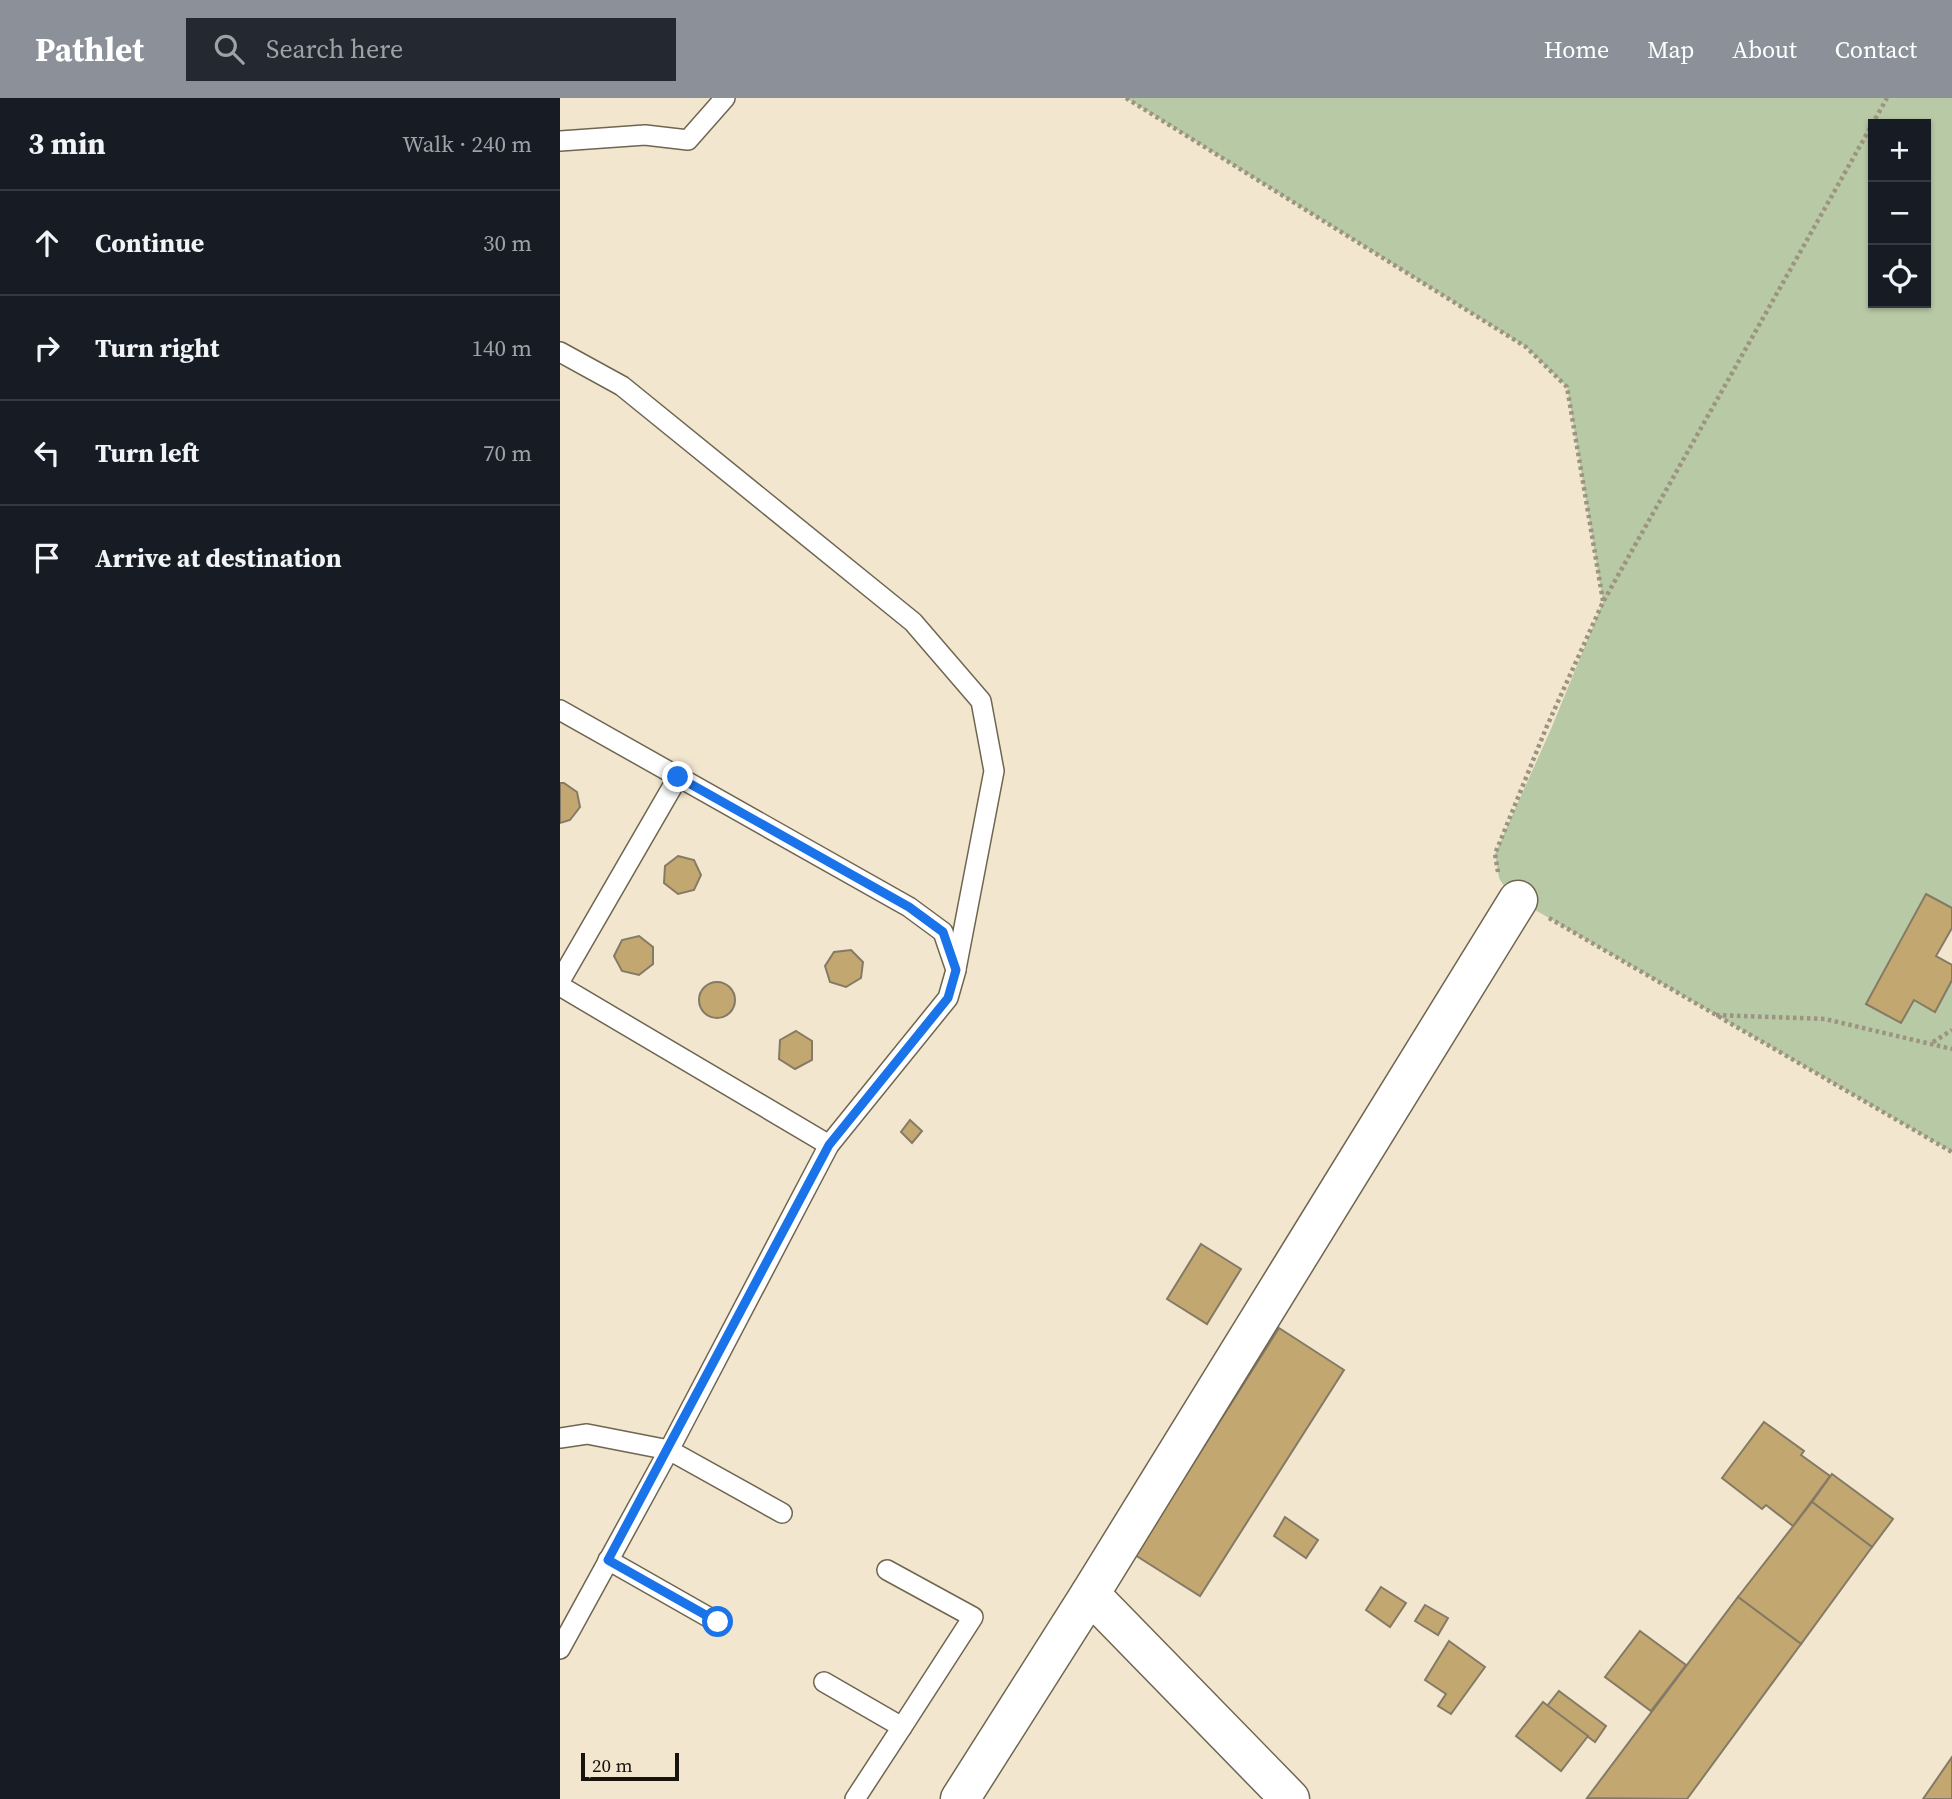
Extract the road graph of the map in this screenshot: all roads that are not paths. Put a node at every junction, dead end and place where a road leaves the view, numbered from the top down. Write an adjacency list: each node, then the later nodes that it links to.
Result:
1 (725, 98): 2 (lane)
2 (560, 141)
3 (560, 352): 7 (lane)
4 (560, 710): 5 (lane)
5 (678, 777): 7 (lane); 8 (lane)
6 (1518, 900): 15 (street)
7 (956, 970): 9 (lane)
8 (560, 983): 9 (lane)
9 (829, 1145): 11 (lane)
10 (560, 1438): 11 (lane)
11 (668, 1450): 12 (lane); 13 (lane)
12 (782, 1513)
13 (608, 1560): 16 (lane); 17 (lane)
14 (887, 1570): 19 (lane)
15 (1090, 1594): 21 (street); 22 (street)
16 (718, 1622)
17 (560, 1649)
18 (824, 1682): 19 (lane)
19 (902, 1727): 20 (lane)
20 (855, 1799)
21 (960, 1799)
22 (1290, 1799)

